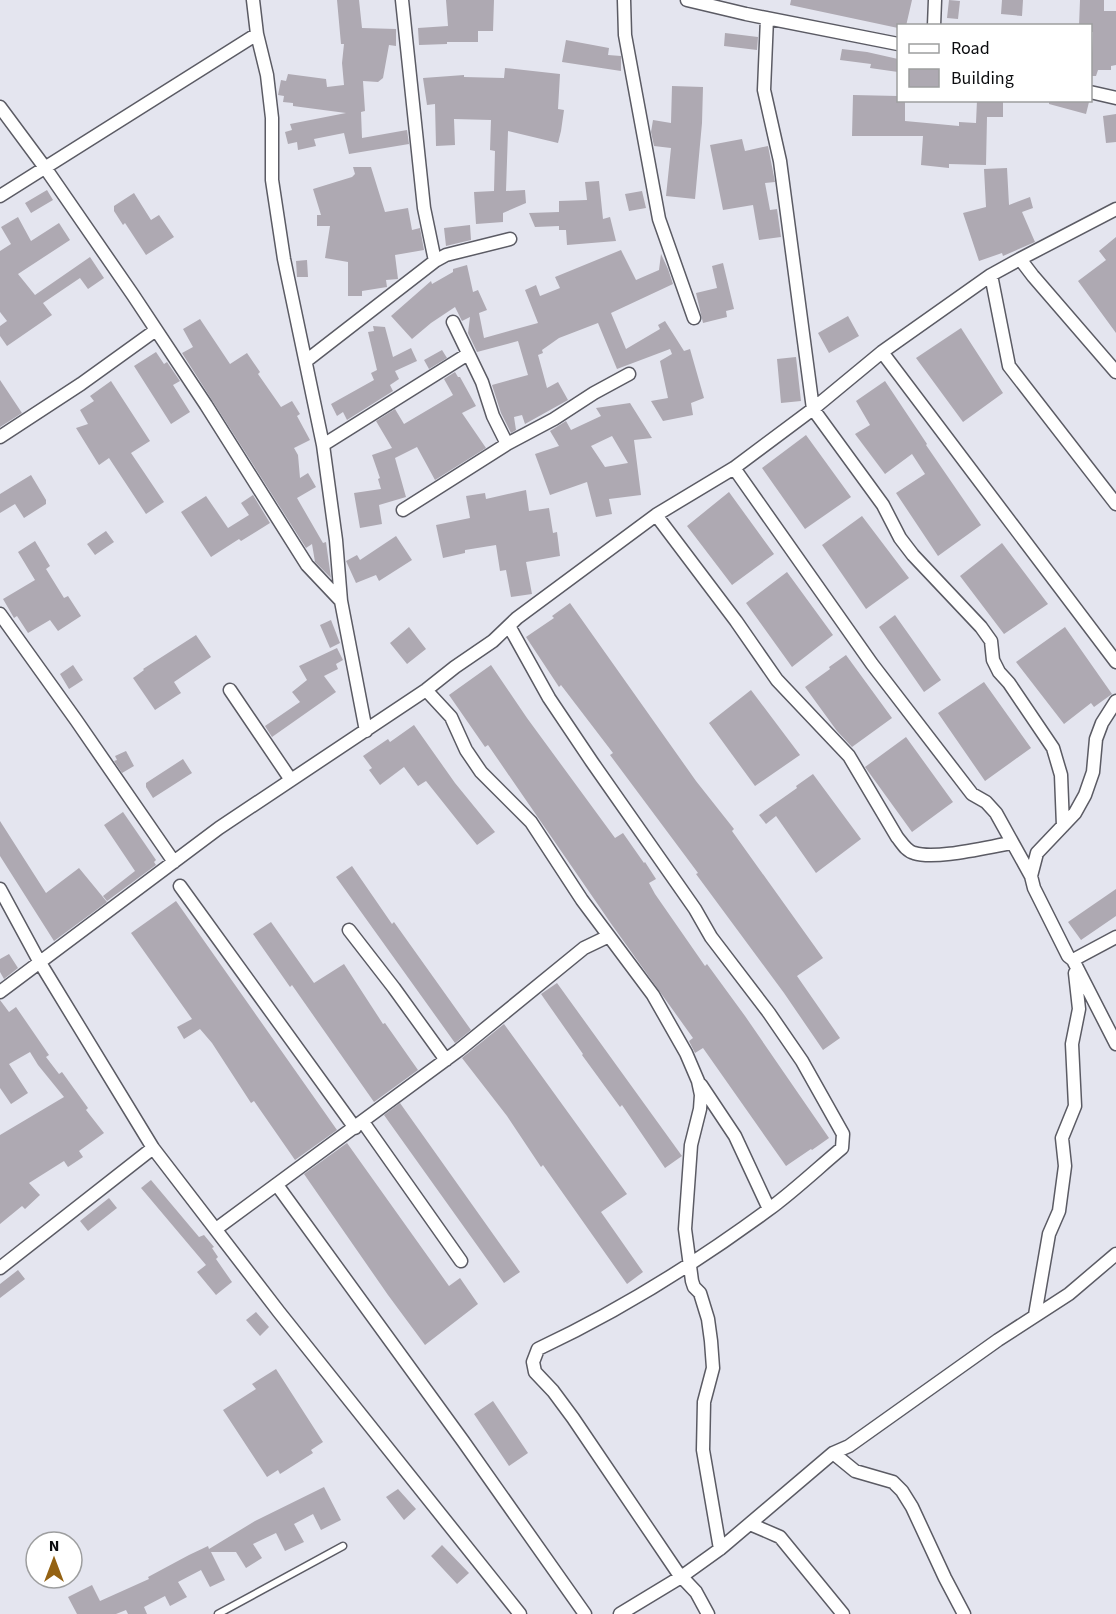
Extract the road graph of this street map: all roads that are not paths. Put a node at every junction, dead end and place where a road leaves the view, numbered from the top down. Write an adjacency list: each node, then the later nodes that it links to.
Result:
1 (253, 0): 8 (street)
2 (402, 0): 18 (street)
3 (624, 0): 20 (street)
4 (687, 0): 6 (street)
5 (935, 0): 7 (street)
6 (767, 18): 9 (street); 28 (street)
7 (934, 24)
8 (257, 34): 13 (street); 25 (street)
9 (897, 44)
10 (1092, 92): 11 (street)
11 (1116, 98)
12 (0, 106): 13 (street)
13 (46, 169): 14 (street); 22 (street)
14 (0, 196)
15 (1116, 209): 17 (street)
16 (510, 239): 18 (street)
17 (1020, 259): 19 (street); 26 (street)
18 (435, 261): 25 (street)
19 (991, 274): 23 (street); 33 (street)
20 (694, 318)
21 (453, 322): 24 (street)
22 (156, 330): 29 (street); 36 (street)
23 (882, 352): 28 (street); 39 (street)
24 (468, 354): 30 (street); 31 (street)
25 (306, 361): 31 (street)
26 (1116, 372)
27 (629, 374): 30 (street)
28 (813, 409): 32 (street); 45 (street)
29 (0, 437)
30 (507, 444): 34 (street)
31 (322, 445): 36 (street)
32 (734, 468): 35 (street); 46 (street)
33 (1116, 504)
34 (403, 510)
35 (656, 515): 38 (street); 46 (street)
36 (341, 601): 43 (street)
37 (0, 614): 47 (street)
38 (509, 626): 41 (street); 63 (street)
39 (1116, 662)
40 (230, 690): 44 (street)
41 (426, 690): 43 (street); 52 (street)
42 (1116, 701): 45 (street)
43 (366, 731): 44 (street)
44 (291, 780): 47 (street)
45 (1063, 826): 48 (street)
46 (1012, 843): 48 (street)
47 (174, 862): 55 (street)
48 (1031, 876): 54 (street)
49 (180, 886): 60 (street)
50 (0, 889): 55 (street)
51 (349, 930): 58 (street)
52 (609, 936): 58 (street); 59 (street)
53 (1116, 937): 54 (street)
54 (1073, 960): 57 (street); 69 (street)
55 (39, 961): 56 (street); 61 (street)
56 (0, 992)
57 (1116, 1044)
58 (446, 1060): 60 (street)
59 (698, 1081): 63 (street); 67 (street)
60 (359, 1125): 62 (street); 66 (street)
61 (153, 1149): 64 (street); 68 (street)
62 (277, 1185): 64 (street); 77 (street)
63 (769, 1209): 67 (street)
64 (216, 1229): 76 (street)
65 (1116, 1254): 69 (street)
66 (461, 1261)
67 (690, 1264): 73 (street); 74 (street)
68 (0, 1268)
69 (1035, 1315): 70 (street)
70 (833, 1453): 71 (street); 81 (street)
71 (750, 1524): 73 (street); 80 (street)
72 (343, 1546): 75 (lane)
73 (720, 1549): 74 (street)
74 (681, 1576): 78 (street); 79 (street)
75 (218, 1614)
76 (520, 1614)
77 (585, 1614)
78 (620, 1614)
79 (708, 1614)
80 (843, 1614)
81 (964, 1614)

